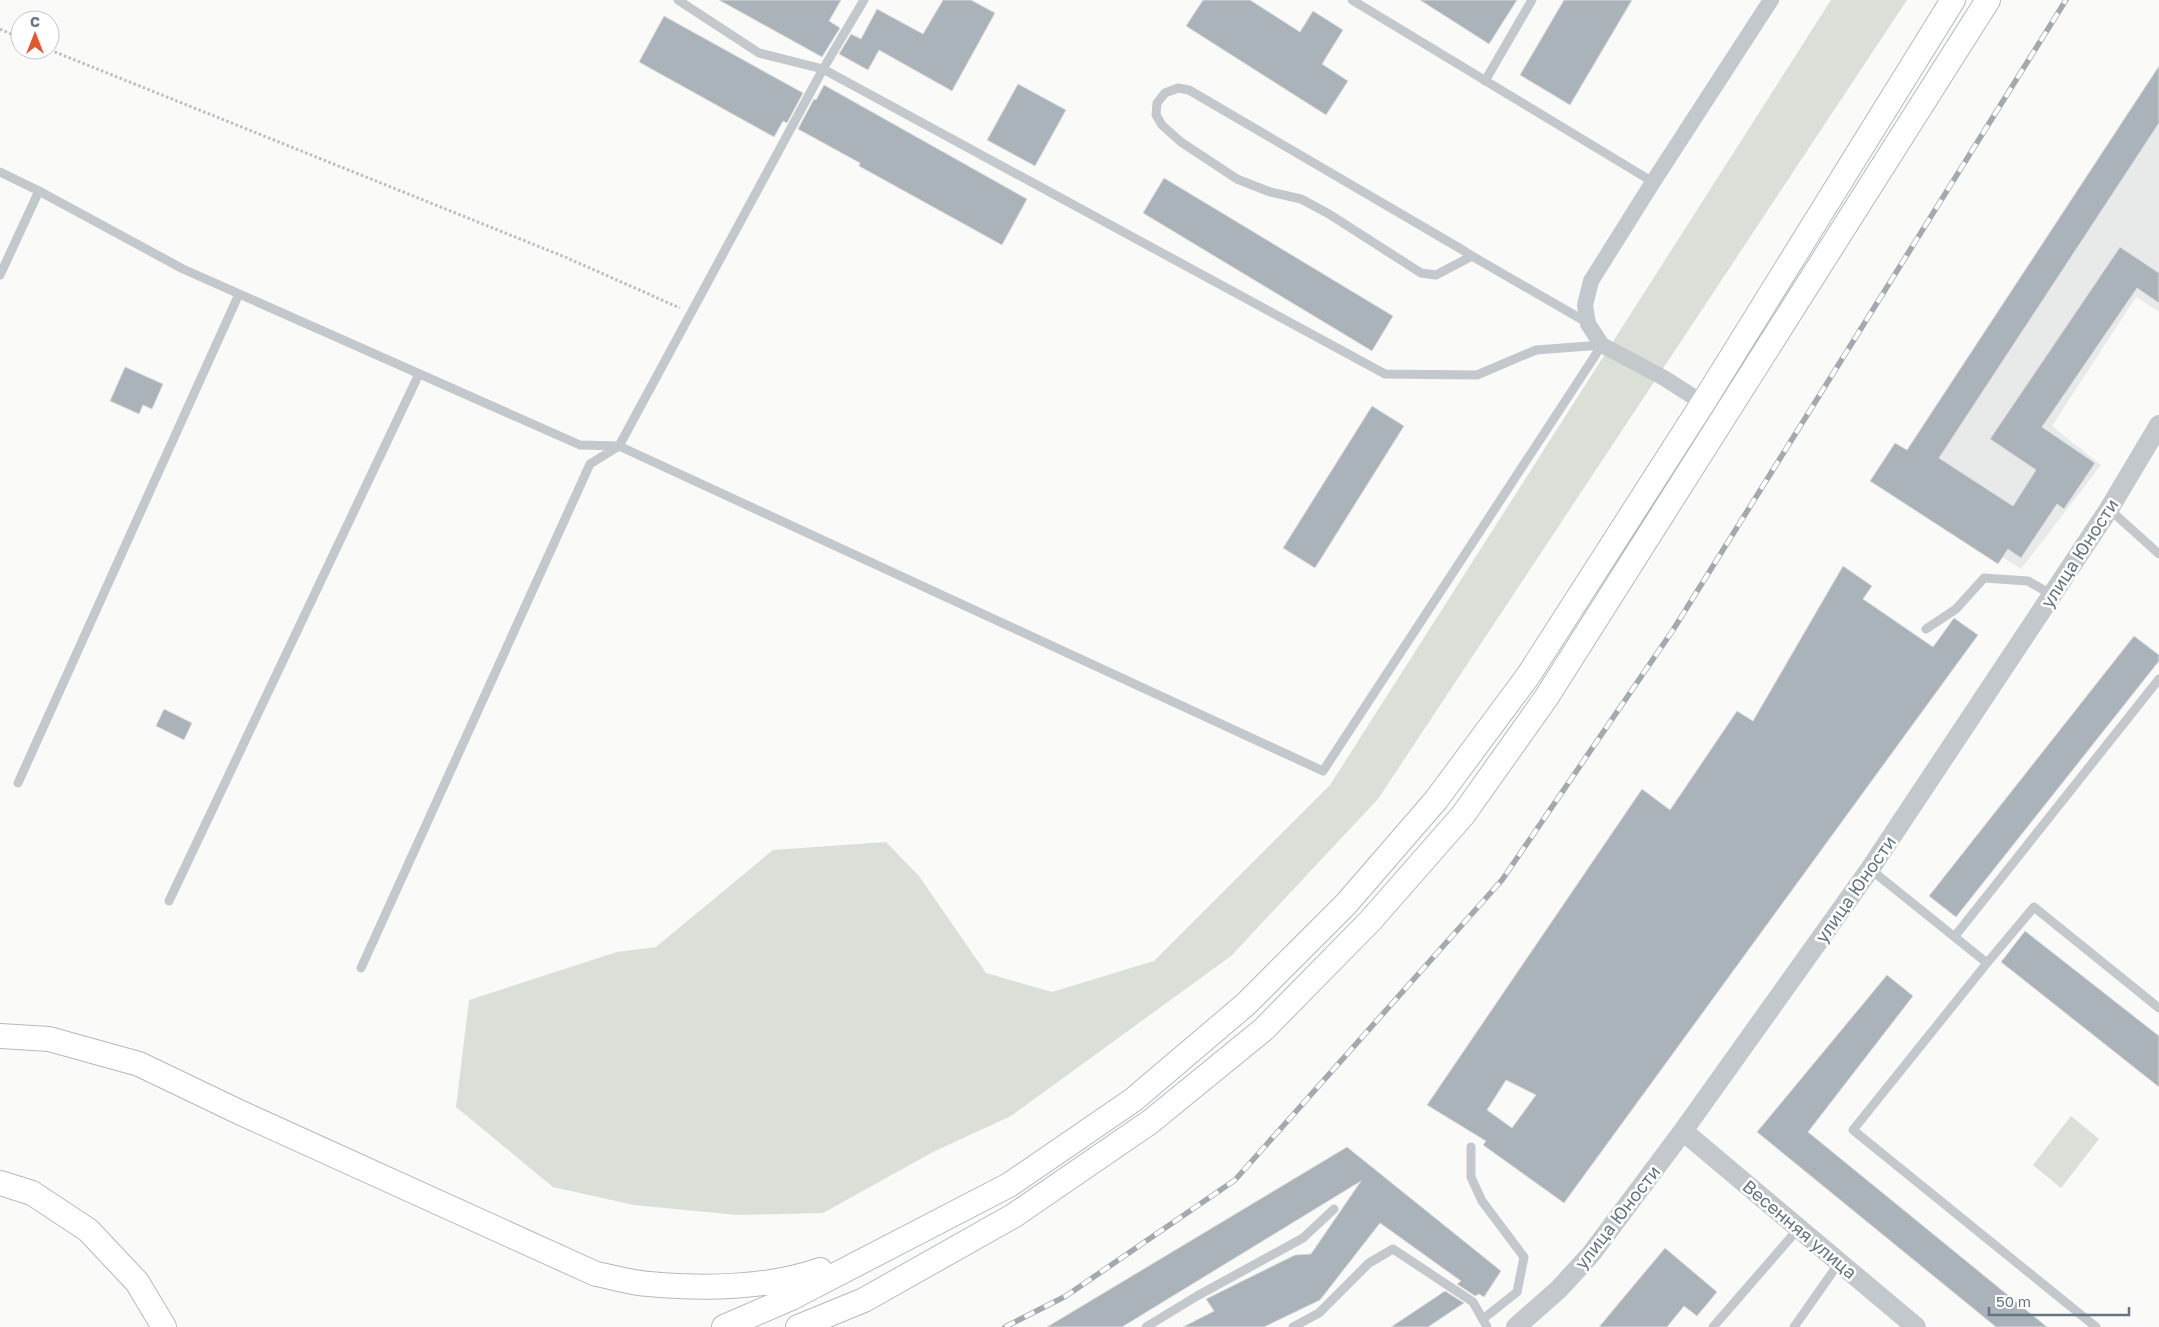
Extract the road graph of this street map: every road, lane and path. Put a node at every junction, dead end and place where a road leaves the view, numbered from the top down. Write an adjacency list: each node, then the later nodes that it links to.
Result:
1 (678, 0): 9 (lane)
2 (864, 0): 9 (lane)
3 (1352, 0): 10 (lane)
4 (1532, 0): 10 (lane)
5 (1772, 0): 12 (street)
6 (1953, 0): 21 (main road)
7 (1988, 0): 47 (main road)
8 (60, 54): 17 (path)
9 (823, 69): 17 (lane); 19 (lane)
10 (1485, 81): 12 (lane)
11 (0, 172): 13 (lane)
12 (1653, 182): 18 (street)
13 (39, 191): 15 (lane); 16 (lane)
14 (1472, 256): 14 (lane); 18 (lane)
15 (0, 275)
16 (239, 294): 20 (lane); 29 (lane)
17 (692, 313): 23 (lane)
18 (1588, 324): 19 (street)
19 (1602, 345): 21 (street); 23 (lane)
20 (419, 374): 23 (lane); 31 (lane)
21 (1703, 403): 42 (main road)
22 (2159, 425): 24 (street, улица Юности)
23 (619, 446): 34 (lane)
24 (2109, 508): 25 (lane); 26 (street, улица Юности)
25 (2159, 554)
26 (2052, 595): 27 (lane); 30 (street, улица Юности)
27 (1926, 629)
28 (2159, 678): 32 (lane)
29 (18, 783)
30 (1870, 869): 32 (lane); 37 (street, улица Юности)
31 (168, 901)
32 (1955, 936): 33 (lane)
33 (1987, 963): 35 (lane); 54 (lane)
34 (361, 968)
35 (2159, 1008)
36 (0, 1036): 42 (main road)
37 (1683, 1131): 41 (street, Весенняя улица); 50 (street, улица Юности)
38 (1471, 1148): 44 (lane)
39 (0, 1183): 45 (main road)
40 (1334, 1209): 48 (lane)
41 (1799, 1228): 43 (street, Весенняя улица); 51 (lane)
42 (898, 1244): 46 (main road)
43 (1840, 1262): 52 (lane); 53 (street, Весенняя улица)
44 (1485, 1323): 49 (lane)
45 (164, 1327)
46 (724, 1327)
47 (798, 1327)
48 (1146, 1327)
49 (1293, 1327)
50 (1516, 1327)
51 (1713, 1327)
52 (1794, 1327)
53 (1916, 1327)
54 (2096, 1327)

